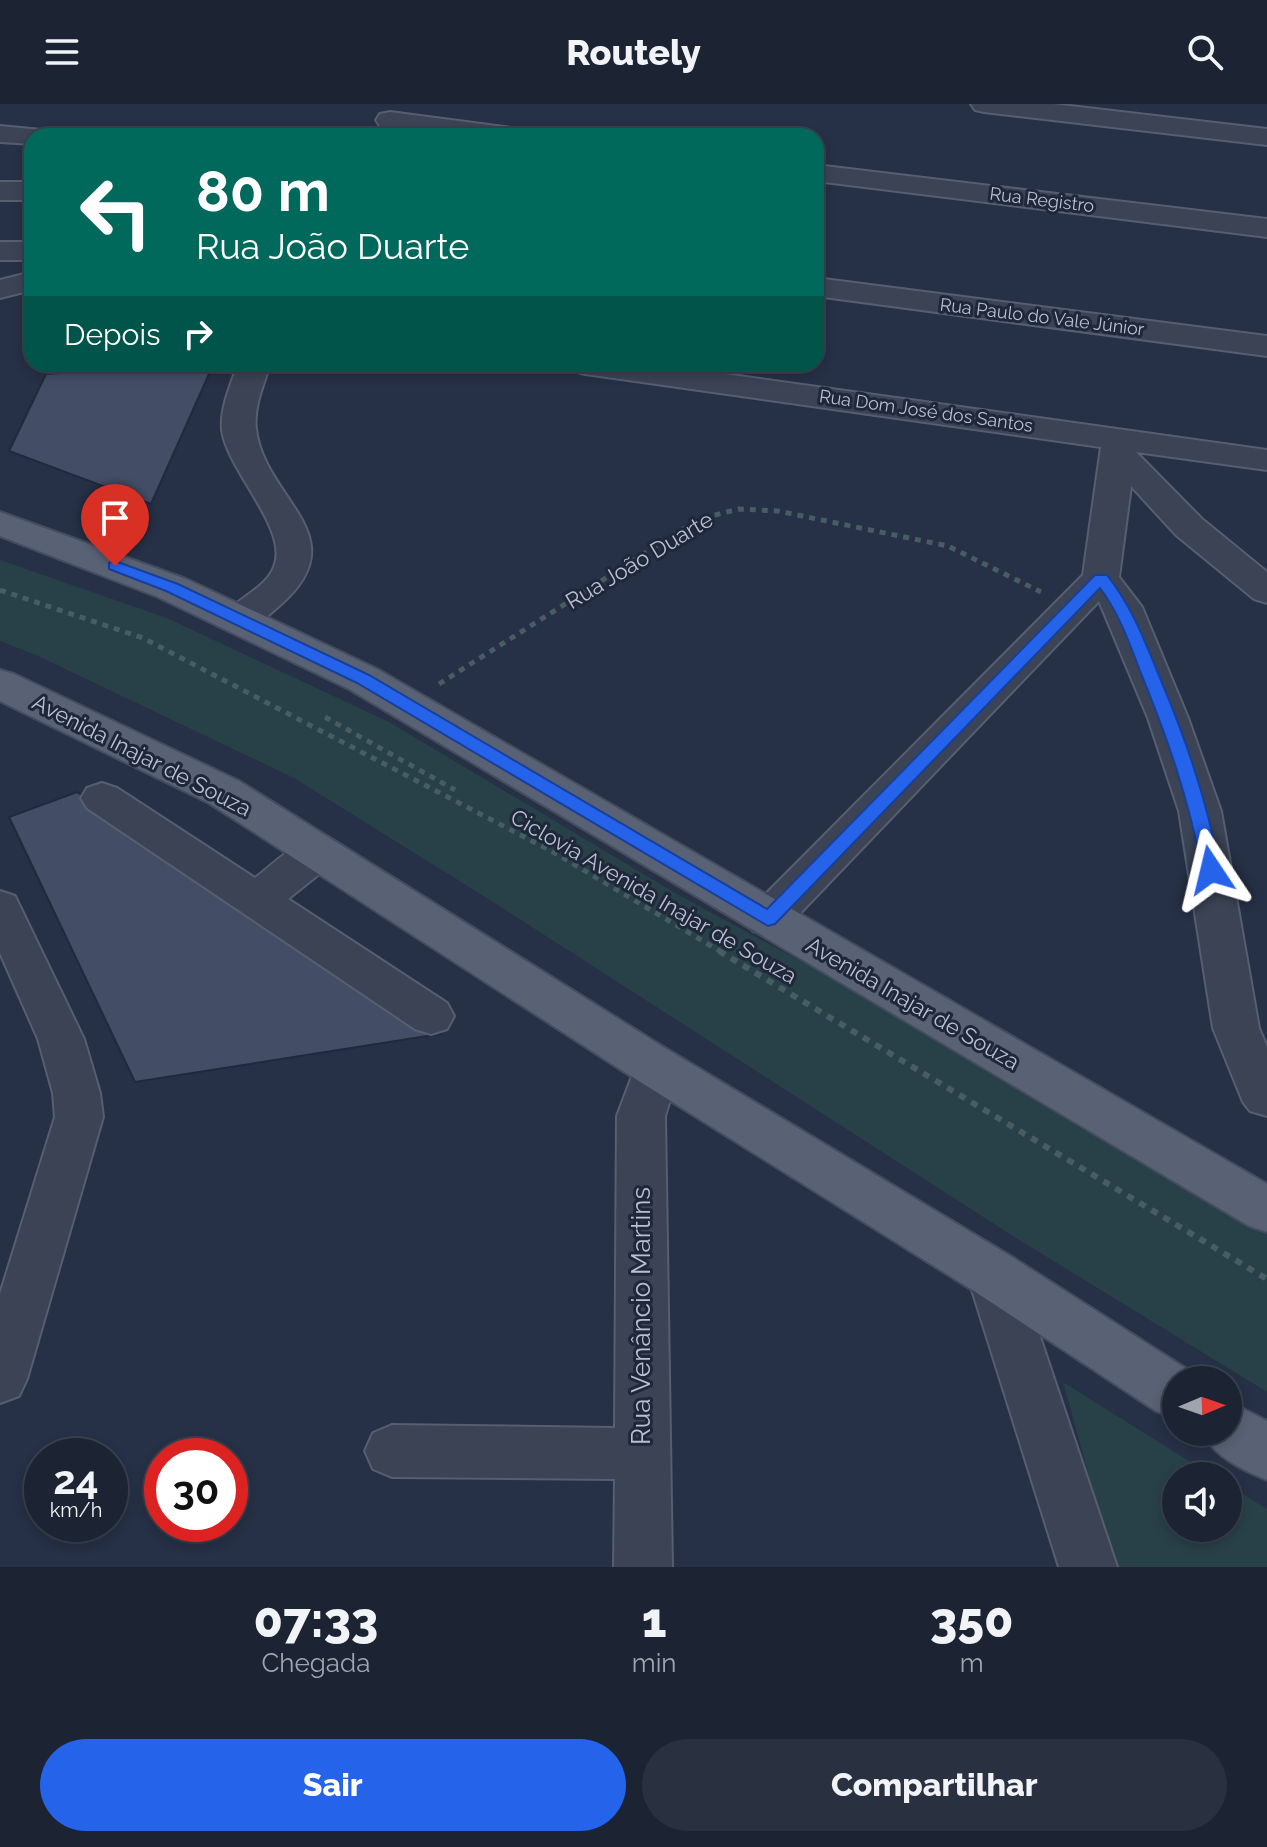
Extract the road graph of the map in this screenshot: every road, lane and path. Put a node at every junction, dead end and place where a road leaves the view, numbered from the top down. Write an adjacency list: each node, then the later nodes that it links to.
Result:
1 (984, 104): 6 (street)
2 (392, 117): 3 (street)
3 (461, 128)
4 (0, 134): 5 (street)
5 (24, 136)
6 (1267, 137)
7 (824, 174): 10 (street, Rua Registro)
8 (0, 191): 9 (street)
9 (24, 191)
10 (1267, 228)
11 (0, 251): 12 (street)
12 (24, 251)
13 (24, 283): 15 (street)
14 (824, 288): 16 (street, Rua Paulo do Vale Júnior)
15 (0, 289)
16 (1267, 346)
17 (251, 372): 26 (street)
18 (638, 372): 19 (street, Rua Dom José dos Santos)
19 (1118, 445): 20 (street, Rua Dom José dos Santos); 22 (street); 24 (street)
20 (1267, 460)
21 (0, 523): 26 (main road, Avenida Inajar de Souza)
22 (1101, 578): 25 (street); 38 (street)
23 (0, 590): 41 (path, Ciclovia Avenida Inajar de Souza)
24 (1267, 591)
25 (1071, 609): 28 (path, Rua João Duarte); 35 (street)
26 (240, 619): 28 (main road, Avenida Inajar de Souza)
27 (0, 684): 32 (main road, Avenida Inajar de Souza)
28 (408, 703): 35 (main road, Avenida Inajar de Souza)
29 (325, 717): 30 (path)
30 (455, 790)
31 (102, 798): 33 (street)
32 (318, 852): 33 (street); 37 (main road, Avenida Inajar de Souza)
33 (257, 900): 36 (street)
34 (0, 907): 42 (street)
35 (768, 919): 39 (main road, Avenida Inajar de Souza)
36 (431, 1016)
37 (657, 1068): 40 (main road, Avenida Inajar de Souza); 48 (street, Rua Venâncio Martins)
38 (1267, 1097)
39 (1267, 1210)
40 (993, 1274): 44 (main road, Avenida Inajar de Souza); 50 (street)
41 (1267, 1279)
42 (9, 1316): 43 (street)
43 (0, 1379)
44 (1162, 1384)
45 (1242, 1436): 47 (main road)
46 (392, 1451): 48 (street)
47 (1267, 1453)
48 (641, 1454): 49 (street, Rua Venâncio Martins)
49 (643, 1567)
50 (1088, 1567)

